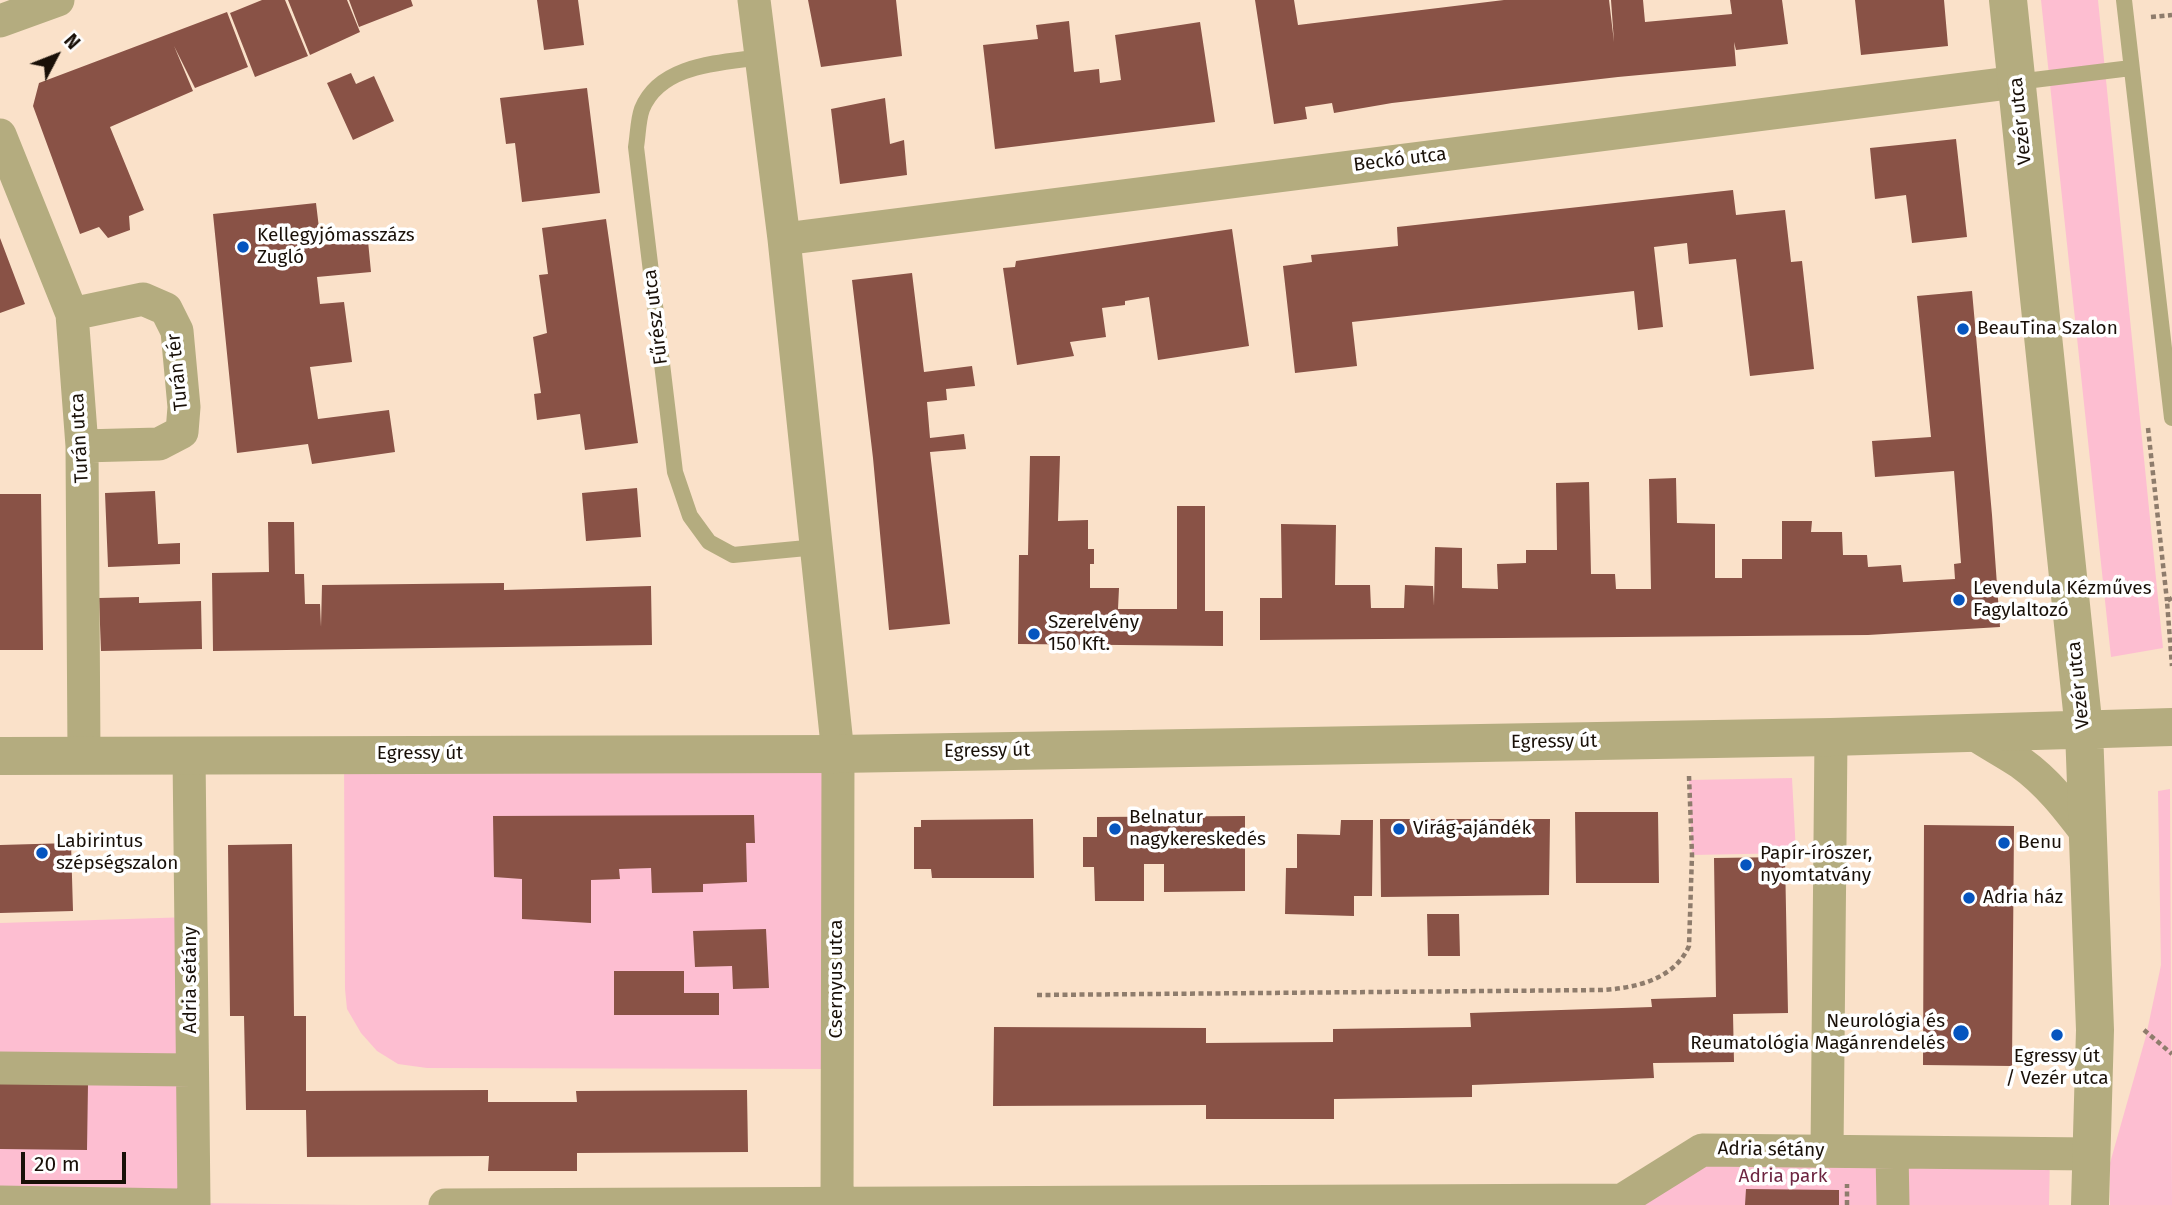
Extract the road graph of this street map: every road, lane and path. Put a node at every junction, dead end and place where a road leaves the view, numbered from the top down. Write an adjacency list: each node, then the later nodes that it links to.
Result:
1 (58, 0): 5 (street)
2 (754, 0): 6 (street)
3 (2008, 0): 8 (street, Vezér utca)
4 (2124, 0): 7 (lane)
5 (0, 21)
6 (761, 57): 10 (street); 14 (lane, Fűrész utca)
7 (2131, 68): 8 (lane); 12 (lane)
8 (2017, 82): 10 (street, Beckó utca); 18 (street, Vezér utca)
9 (0, 135): 11 (street, Turán utca)
10 (783, 239): 14 (street)
11 (72, 314): 13 (street, Turán utca); 13 (street, Turán tér)
12 (2172, 418)
13 (82, 446): 24 (street, Turán utca)
14 (817, 547): 23 (street)
15 (2172, 598): 16 (path)
16 (2172, 666)
17 (2172, 727): 18 (street, Egressy út)
18 (2084, 730): 19 (street, Egressy út); 26 (street, Vezér utca)
19 (1974, 734): 20 (street, Egressy út); 26 (street)
20 (1830, 737): 21 (street, Egressy út); 32 (street)
21 (1689, 740): 23 (street, Egressy út); 27 (path)
22 (189, 754): 23 (street, Egressy út); 24 (street, Egressy út); 31 (street, Adria sétány)
23 (838, 754): 39 (street, Csernyus utca)
24 (84, 755): 25 (street, Egressy út)
25 (0, 756)
26 (2090, 836): 34 (street, Vezér utca)
27 (1037, 995)
28 (2144, 1030): 29 (path)
29 (2172, 1054)
30 (0, 1068): 31 (street)
31 (192, 1070): 42 (street, Adria sétány)
32 (1827, 1151): 33 (street, Adria sétány); 36 (street, Adria sétány)
33 (1892, 1152): 34 (street, Adria sétány); 44 (street)
34 (2091, 1154): 45 (street, Vezér utca)
35 (0, 1202): 40 (street)
36 (1622, 1203): 39 (street, Adria sétány)
37 (640, 1204): 38 (street, Adria sétány); 43 (street, Adria sétány)
38 (746, 1204): 39 (street, Adria sétány)
39 (836, 1204)
40 (164, 1205): 41 (street)
41 (177, 1205)
42 (194, 1205)
43 (445, 1205)
44 (1893, 1205)
45 (2090, 1205)

